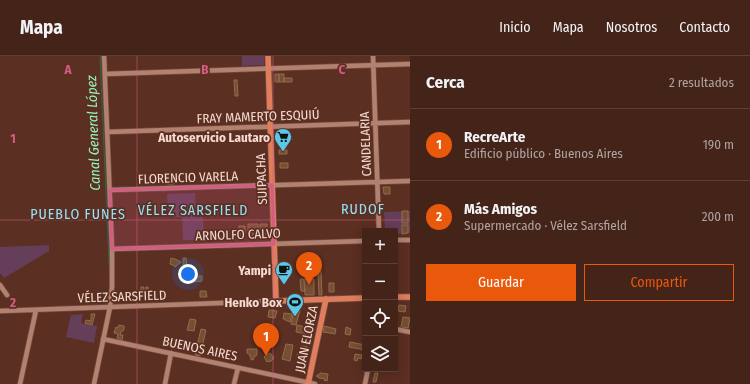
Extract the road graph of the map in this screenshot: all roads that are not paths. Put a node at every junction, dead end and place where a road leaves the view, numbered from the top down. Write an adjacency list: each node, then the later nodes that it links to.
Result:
1 (104, 56): 7 (street)
2 (268, 56): 6 (main road, SUIPACHA)
3 (373, 56): 5 (street, CANDELARIA)
4 (410, 64): 5 (street)
5 (373, 65): 6 (street); 9 (street, CANDELARIA)
6 (268, 69): 7 (street); 10 (main road, SUIPACHA)
7 (105, 74): 11 (street)
8 (410, 122): 9 (street, FRAY MAMERTO ESQUIÚ)
9 (375, 123): 10 (street, FRAY MAMERTO ESQUIÚ); 13 (street, CANDELARIA)
10 (270, 127): 11 (street, FRAY MAMERTO ESQUIÚ); 14 (main road, SUIPACHA)
11 (107, 132): 15 (street)
12 (410, 181): 13 (street, FLORENCIO VARELA)
13 (377, 182): 14 (street, FLORENCIO VARELA); 16 (street, CANDELARIA)
14 (272, 185): 15 (street, FLORENCIO VARELA); 20 (main road, SUIPACHA)
15 (110, 190): 21 (street)
16 (379, 228)
17 (398, 240): 18 (street)
18 (410, 240)
19 (362, 241): 20 (street, ARNOLFO CALVO)
20 (274, 244): 21 (street, ARNOLFO CALVO); 28 (main road, SUIPACHA)
21 (112, 249): 29 (street)
22 (0, 285): 23 (street)
23 (7, 295)
24 (398, 297): 25 (main road)
25 (410, 297)
26 (362, 298): 27 (main road, VÉLEZ SARSFIELD)
27 (326, 299): 28 (main road, VÉLEZ SARSFIELD); 38 (main road, JUAN ELORZA)
28 (276, 301): 29 (street, VÉLEZ SARSFIELD)
29 (110, 307): 30 (street, VÉLEZ SARSFIELD); 34 (street)
30 (36, 310): 31 (street, VÉLEZ SARSFIELD); 39 (street)
31 (0, 311)
32 (398, 330): 33 (street)
33 (410, 332)
34 (103, 339): 35 (street, BUENOS AIRES); 40 (street)
35 (171, 353): 36 (street, BUENOS AIRES); 41 (street)
36 (238, 368): 38 (street, BUENOS AIRES); 42 (street)
37 (367, 372): 44 (street)
38 (308, 383): 43 (street, BUENOS AIRES)
39 (20, 384)
40 (94, 384)
41 (165, 384)
42 (234, 384)
43 (315, 384)
44 (365, 384)

